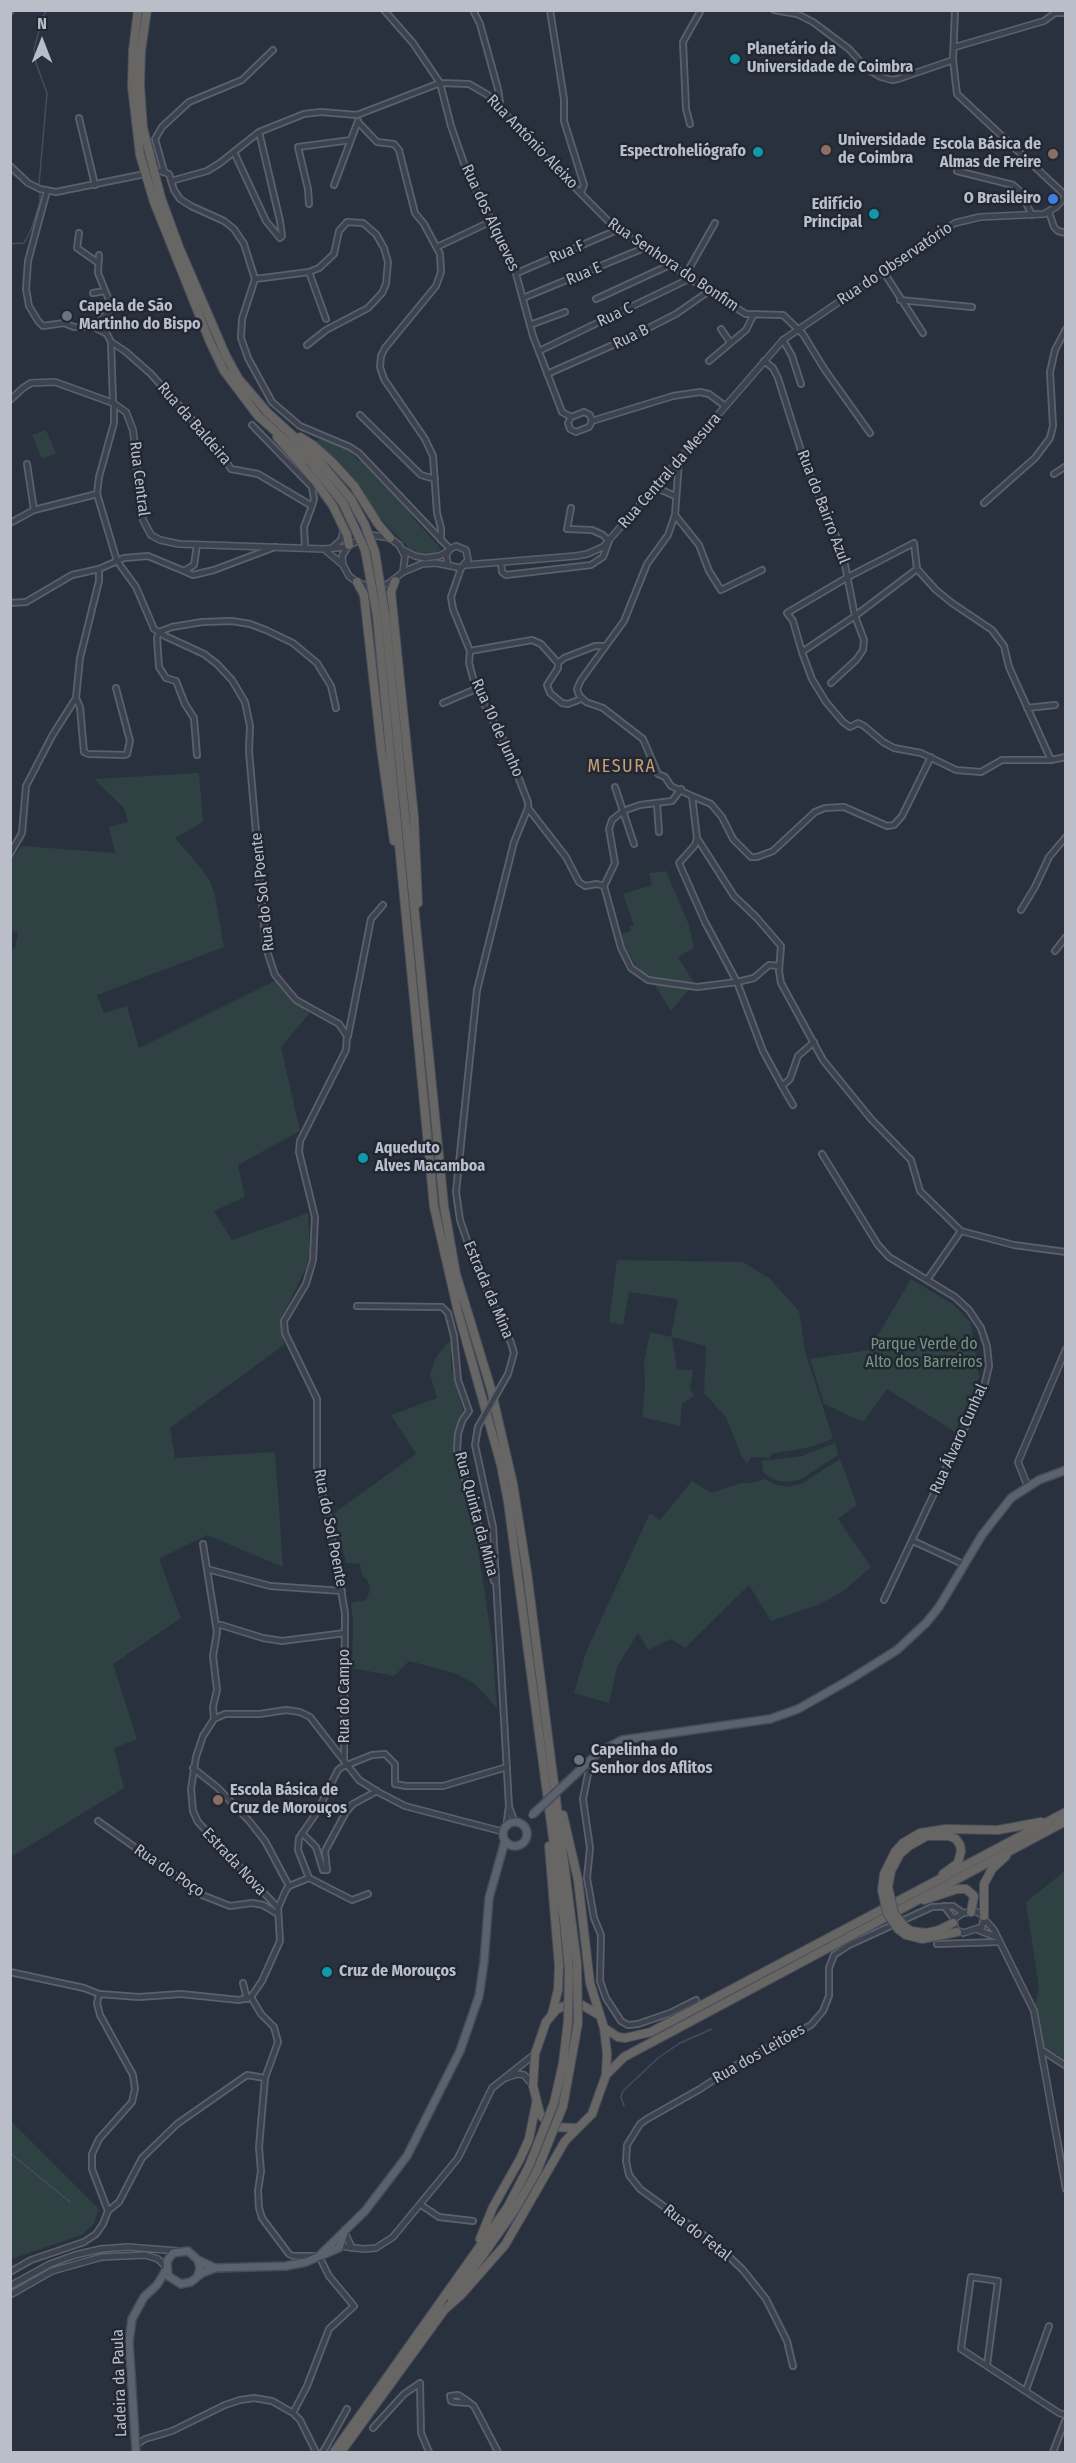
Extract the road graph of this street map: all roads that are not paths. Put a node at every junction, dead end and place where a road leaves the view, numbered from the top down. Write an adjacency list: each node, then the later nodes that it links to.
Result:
1 (138, 10): 86 (highway)
2 (147, 10): 87 (highway)
3 (384, 10): 13 (street, Rua dos Alqueves)
4 (473, 10): 14 (street)
5 (550, 10): 29 (street)
6 (702, 10): 18 (street)
7 (774, 10): 12 (street)
8 (955, 10): 10 (street)
9 (1065, 13): 10 (street)
10 (955, 47): 12 (street)
11 (273, 50): 25 (street)
12 (953, 60): 30 (street)
13 (440, 83): 14 (street, Rua António Aleixo); 15 (street); 35 (street, Rua dos Alqueves)
14 (498, 105): 29 (street, Rua António Aleixo)
15 (357, 115): 17 (street); 19 (street)
16 (79, 118): 26 (street)
17 (358, 122): 20 (street); 40 (street)
18 (690, 124)
19 (259, 132): 21 (street); 21 (street)
20 (351, 140): 27 (street); 32 (street)
21 (234, 152): 25 (street)
22 (10, 166): 28 (street)
23 (957, 171): 34 (street)
24 (140, 175): 26 (street)
25 (171, 181): 50 (street)
26 (95, 185): 28 (street)
27 (334, 185)
28 (47, 191): 64 (street)
29 (581, 192): 31 (street, Rua António Aleixo)
30 (1065, 196): 33 (street)
31 (587, 198): 37 (street, Rua Senhora do Bonfim)
32 (309, 204)
33 (1049, 212): 34 (street, Rua do Observatório); 39 (street)
34 (1032, 215): 45 (street, Rua do Observatório)
35 (492, 221): 40 (street); 47 (street, Rua dos Alqueves)
36 (715, 223): 48 (street)
37 (617, 230): 41 (street, Rua Senhora do Bonfim); 47 (street, Rua F)
38 (78, 233): 43 (street)
39 (1065, 233)
40 (437, 247): 93 (street)
41 (644, 248): 44 (street, Rua Senhora do Bonfim); 54 (street, Rua E)
42 (99, 255): 43 (street)
43 (97, 262): 51 (street)
44 (672, 264): 48 (street, Rua Senhora do Bonfim); 55 (street)
45 (883, 271): 56 (street); 58 (street, Rua do Observatório)
46 (309, 272): 50 (street); 61 (street); 73 (street)
47 (516, 273): 54 (street, Rua dos Alqueves)
48 (686, 274): 49 (street, Rua Senhora do Bonfim)
49 (691, 278): 52 (street, Rua Senhora do Bonfim); 74 (street, Rua C)
50 (255, 279): 106 (street)
51 (105, 291): 53 (street); 62 (street)
52 (709, 291): 60 (street, Rua Senhora do Bonfim); 77 (street, Rua B)
53 (93, 293)
54 (523, 298): 63 (street, Rua dos Alqueves)
55 (596, 299)
56 (900, 300): 57 (street); 69 (street)
57 (972, 307)
58 (830, 308): 67 (street, Rua Central da Mesura)
59 (565, 312): 63 (street)
60 (753, 316): 67 (street, Rua Senhora do Bonfim); 72 (street)
61 (326, 319)
62 (99, 321): 64 (street); 68 (street)
63 (530, 325): 74 (street, Rua dos Alqueves)
64 (94, 327): 68 (street)
65 (721, 329): 72 (street)
66 (1065, 329): 98 (street)
67 (798, 330): 70 (street, Rua Central da Mesura); 88 (street)
68 (105, 333): 71 (street)
69 (923, 333)
70 (783, 340): 75 (street, Rua Central da Mesura); 78 (street)
71 (111, 342): 80 (street); 99 (street, Rua da Baldeira)
72 (730, 342): 76 (street)
73 (307, 345)
74 (539, 351): 77 (street, Rua dos Alqueves)
75 (764, 361): 81 (street, Rua Central da Mesura); 125 (street, Rua do Bairro Azul)
76 (709, 362)
77 (547, 374): 83 (street, Rua dos Alqueves)
78 (801, 384)
79 (10, 400): 80 (street)
80 (114, 404): 95 (street); 108 (street, Rua Central)
81 (725, 406): 84 (street); 89 (street, Rua Central da Mesura)
82 (360, 415): 93 (street)
83 (571, 417): 84 (street); 84 (street)
84 (592, 421)
85 (252, 425): 99 (street)
86 (270, 426): 97 (highway); 104 (highway)
87 (286, 429): 97 (highway); 105 (highway)
88 (870, 433)
89 (679, 460): 94 (street, Rua Central da Mesura); 96 (street)
90 (27, 464): 101 (street)
91 (1065, 466): 92 (street)
92 (1054, 474)
93 (435, 479): 106 (street)
94 (657, 488): 96 (street); 107 (street, Rua Central da Mesura)
95 (97, 494): 101 (street); 116 (street)
96 (675, 496): 102 (street)
97 (347, 501): 129 (highway, bridge)
98 (984, 503)
99 (312, 506): 111 (street)
100 (571, 508): 107 (street)
101 (34, 510): 103 (street)
102 (675, 514): 122 (street); 132 (street)
103 (10, 523)
104 (344, 527): 110 (highway); 112 (street)
105 (390, 538): 110 (street); 114 (street)
106 (441, 540): 115 (street)
107 (609, 541): 117 (street, Rua Central da Mesura); 117 (street)
108 (197, 545): 109 (street, Rua Central); 123 (street)
109 (276, 546): 111 (street, Rua Central); 123 (street)
110 (348, 546): 112 (street, Rua Central); 118 (street)
111 (305, 547): 113 (street, Rua Central)
112 (332, 548): 113 (street, Rua Central)
113 (324, 549): 118 (street)
114 (403, 550): 115 (street); 124 (street)
115 (448, 550): 119 (street); 119 (street)
116 (117, 561): 120 (street); 123 (street); 131 (street)
117 (501, 563): 119 (street, Rua Central da Mesura)
118 (343, 565): 127 (street)
119 (459, 565): 124 (street); 133 (street, Rua 10 de Junho)
120 (99, 569): 128 (street); 139 (street)
121 (917, 569): 125 (street); 130 (street); 144 (street)
122 (762, 570)
123 (184, 571)
124 (403, 572): 126 (street)
125 (848, 577): 130 (street, Rua do Bairro Azul); 134 (street)
126 (395, 580): 127 (street); 164 (highway)
127 (357, 582): 162 (highway)
128 (10, 603)
129 (381, 615): 162 (highway); 164 (highway)
130 (855, 616): 134 (street); 136 (street, Rua do Bairro Azul)
131 (159, 632): 143 (street); 145 (street); 169 (street, Rua do Sol Poente)
132 (605, 646): 135 (street); 140 (street)
133 (470, 651): 135 (street); 138 (street, Rua 10 de Junho)
134 (802, 652): 146 (street)
135 (558, 663): 140 (street)
136 (831, 683)
137 (116, 688): 139 (street)
138 (476, 689): 141 (street); 153 (street, Rua 10 de Junho)
139 (76, 698): 159 (street)
140 (579, 698): 150 (street)
141 (444, 703)
142 (1055, 705): 144 (street)
143 (336, 708)
144 (1027, 708): 148 (street)
145 (197, 755)
146 (931, 757): 148 (street); 151 (street)
147 (1065, 757): 148 (street)
148 (1051, 760)
149 (615, 787): 154 (street)
150 (681, 789): 151 (street); 152 (street)
151 (692, 796): 157 (street)
152 (657, 804): 154 (street); 155 (street)
153 (528, 808): 160 (street); 185 (street, Estrada da Mina, bridge)
154 (623, 811): 158 (street); 160 (street)
155 (659, 832)
156 (1065, 837): 163 (street)
157 (697, 838): 167 (street); 168 (street)
158 (634, 844)
159 (10, 854)
160 (604, 886): 168 (street)
161 (383, 905): 169 (street)
162 (405, 906): 199 (highway)
163 (1021, 910)
164 (416, 922): 197 (highway)
165 (1065, 937): 166 (street)
166 (1055, 951)
167 (779, 966): 168 (street); 170 (street)
168 (737, 982): 171 (street)
169 (347, 1042): 186 (street, Rua do Sol Poente)
170 (814, 1042): 171 (street); 174 (street)
171 (782, 1086): 172 (street)
172 (793, 1105)
173 (822, 1154): 176 (street, Rua Álvaro Cunhal)
174 (961, 1231): 175 (street); 176 (street)
175 (1065, 1252)
176 (927, 1280): 181 (street, Rua Álvaro Cunhal)
177 (357, 1306): 185 (street, Rua Quinta da Mina)
178 (1065, 1349): 180 (street)
179 (1065, 1470): 180 (main road)
180 (1028, 1487): 183 (main road)
181 (913, 1541): 183 (street); 187 (street, Rua Álvaro Cunhal)
182 (203, 1544): 184 (street)
183 (965, 1565): 192 (main road)
184 (207, 1569): 186 (street); 188 (street)
185 (495, 1584): 194 (street, Estrada da Mina)
186 (342, 1591): 189 (street, Rua do Sol Poente)
187 (884, 1600)
188 (216, 1626): 189 (street); 190 (street)
189 (345, 1633): 191 (street, Rua do Campo)
190 (214, 1719): 191 (street); 195 (street, Estrada Nova)
191 (344, 1759): 193 (street)
192 (586, 1763): 201 (main road, bridge); 233 (street)
193 (347, 1764): 194 (street); 196 (street); 208 (street)
194 (507, 1767): 198 (street, Estrada da Mina)
195 (193, 1768): 215 (street); 220 (street, Estrada Nova)
196 (377, 1791): 207 (street); 208 (street)
197 (557, 1796): 235 (highway); 268 (highway, bridge)
198 (509, 1806): 205 (street, Estrada da Mina); 207 (street, Estrada da Mina)
199 (549, 1809): 234 (highway); 259 (highway, bridge)
200 (1065, 1812): 202 (highway)
201 (532, 1815): 205 (main road); 206 (main road)
202 (1054, 1818): 214 (highway); 216 (highway)
203 (98, 1821): 220 (street, Rua do Poço)
204 (1065, 1821): 211 (highway)
205 (516, 1823): 206 (main road); 207 (main road)
206 (525, 1828): 210 (main road)
207 (505, 1829): 209 (main road)
208 (302, 1833): 213 (street)
209 (505, 1840): 210 (main road); 212 (main road)
210 (513, 1846): 212 (main road)
211 (1013, 1849): 218 (highway); 222 (highway)
212 (501, 1857): 252 (main road)
213 (309, 1878): 215 (street); 217 (street)
214 (937, 1880): 216 (highway); 236 (highway)
215 (289, 1886): 220 (street)
216 (885, 1888): 224 (highway, bridge)
217 (368, 1894)
218 (908, 1905): 221 (highway); 240 (highway)
219 (944, 1906): 221 (street); 223 (street); 246 (street, Rua dos Leitões)
220 (278, 1911): 232 (street)
221 (967, 1913): 222 (street); 223 (street)
222 (984, 1918): 225 (street); 227 (street)
223 (953, 1921): 224 (highway); 226 (street)
224 (901, 1928): 226 (highway)
225 (978, 1930): 226 (street); 227 (street)
226 (957, 1932)
227 (998, 1940): 228 (street); 237 (street)
228 (937, 1944)
229 (10, 1972): 231 (street)
230 (243, 1983): 232 (street)
231 (99, 1994): 232 (street); 250 (street)
232 (249, 1998): 241 (street)
233 (696, 2000)
234 (552, 2014): 235 (highway); 238 (highway)
235 (600, 2016): 236 (highway)
236 (604, 2028): 240 (highway)
237 (1043, 2051): 239 (street); 247 (street)
238 (535, 2054): 242 (street); 243 (highway)
239 (1065, 2066)
240 (606, 2075): 245 (highway)
241 (266, 2078): 250 (street); 257 (street)
242 (501, 2079): 243 (street); 249 (street)
243 (533, 2086): 244 (highway)
244 (536, 2104): 245 (highway); 259 (highway)
245 (577, 2128): 268 (highway)
246 (633, 2133): 271 (street, Rua do Fetal)
247 (1063, 2161): 248 (street)
248 (1065, 2189)
249 (421, 2205): 251 (street); 255 (street)
250 (108, 2211): 262 (street)
251 (473, 2221)
252 (345, 2232): 253 (main road); 254 (main road); 255 (street)
253 (336, 2238): 254 (street); 257 (main road)
254 (339, 2248): 255 (street); 257 (main road)
255 (352, 2248)
256 (178, 2251): 258 (main road); 260 (main road); 266 (street)
257 (319, 2256): 261 (main road); 275 (street)
258 (198, 2260): 261 (main road); 263 (main road)
259 (465, 2267): 282 (highway)
260 (166, 2268): 264 (main road); 265 (main road, Ladeira da Paula); 267 (street)
261 (215, 2268): 263 (main road)
262 (10, 2272)
263 (198, 2275): 264 (main road)
264 (176, 2283): 265 (main road)
265 (157, 2285): 279 (main road, Ladeira da Paula)
266 (10, 2286)
267 (10, 2295)
268 (443, 2311): 283 (highway)
269 (1049, 2326): 272 (street)
270 (987, 2365): 270 (street); 272 (street)
271 (793, 2366)
272 (1026, 2390): 276 (street)
273 (450, 2401): 285 (street)
274 (346, 2409): 281 (street)
275 (293, 2412): 279 (street); 280 (street)
276 (1065, 2415)
277 (1065, 2421): 286 (street)
278 (374, 2428): 284 (street)
279 (136, 2449)
280 (316, 2452)
281 (323, 2452)
282 (334, 2452)
283 (341, 2452)
284 (429, 2452)
285 (498, 2452)
286 (1053, 2452)

